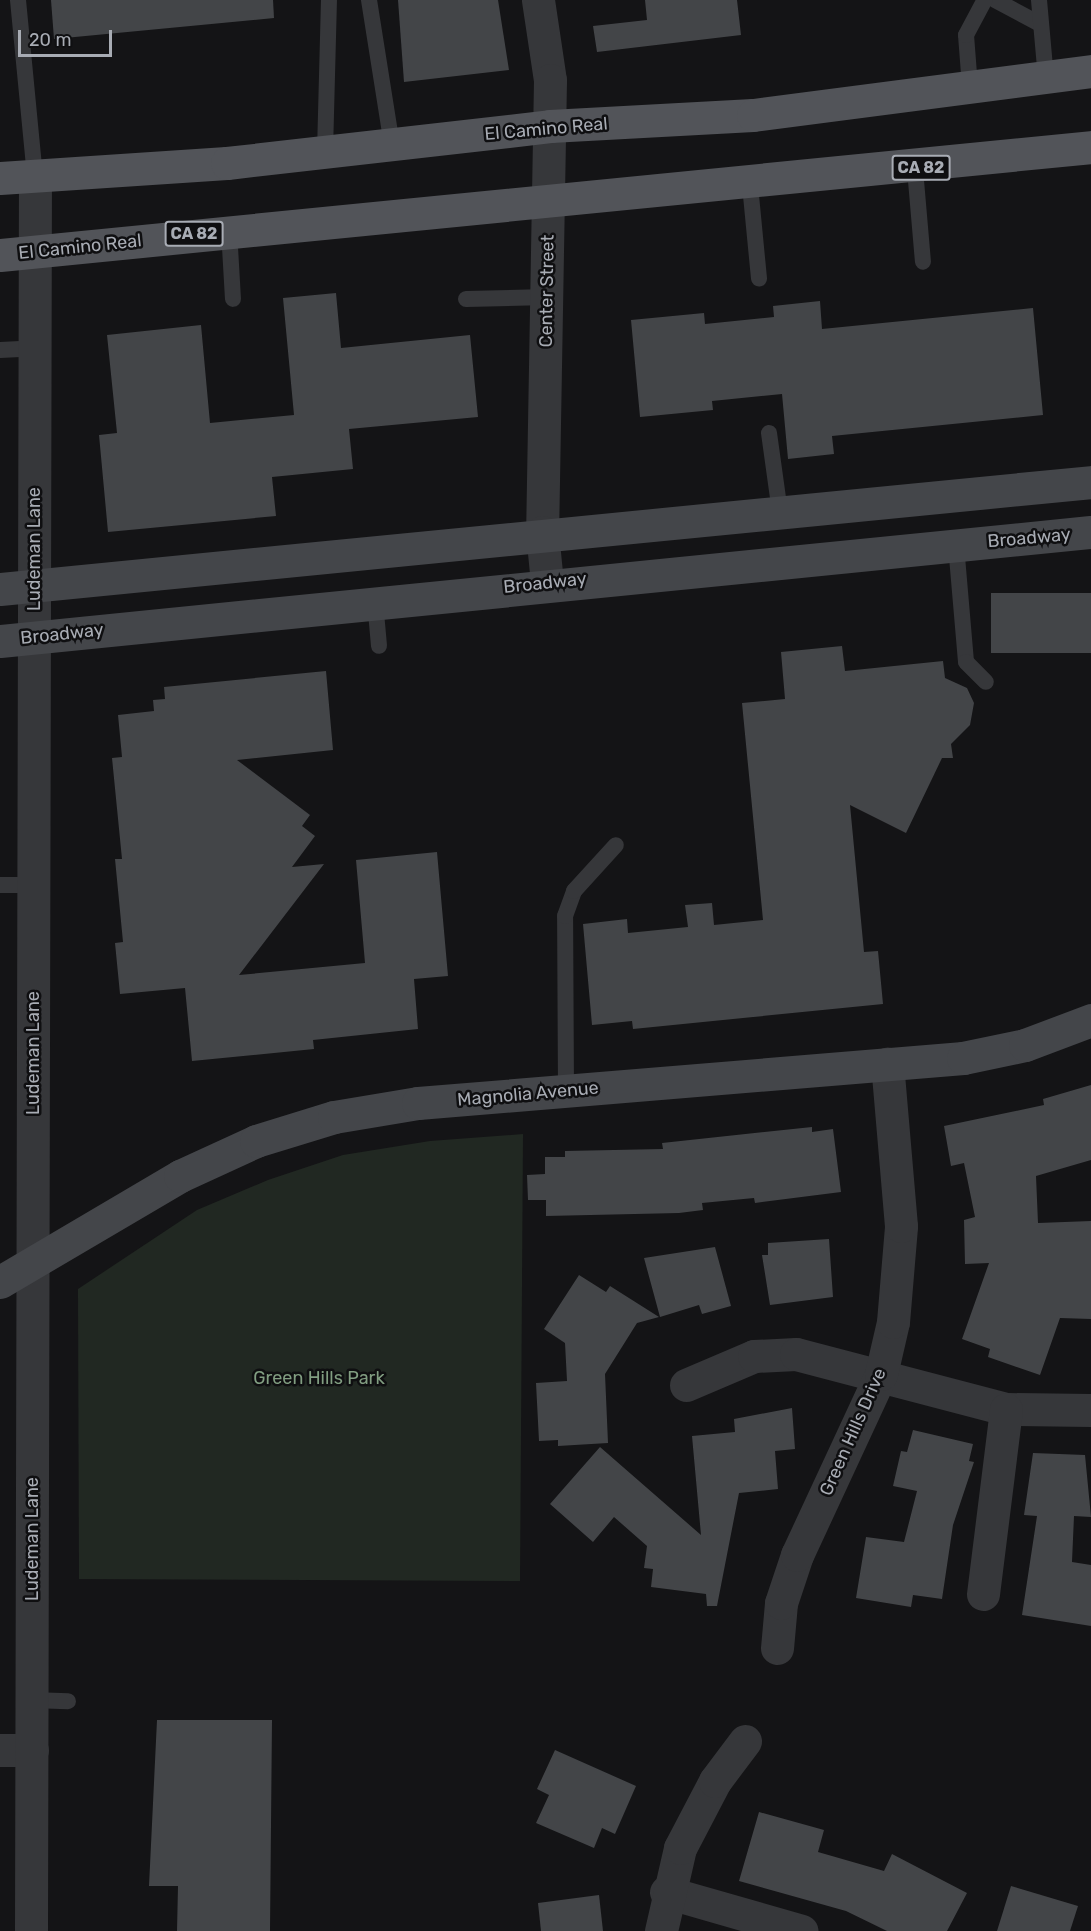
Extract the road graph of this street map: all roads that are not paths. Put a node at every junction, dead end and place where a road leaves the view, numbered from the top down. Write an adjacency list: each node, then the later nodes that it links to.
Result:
1 (18, 0): 17 (lane)
2 (329, 0): 15 (lane)
3 (369, 0): 13 (lane)
4 (538, 0): 12 (street, Center Street)
5 (985, 0): 11 (lane)
6 (995, 0): 8 (lane)
7 (1039, 0): 8 (lane)
8 (1040, 24): 10 (lane)
9 (1091, 72): 10 (main road, El Camino Real)
10 (1046, 78): 11 (main road, El Camino Real)
11 (970, 87): 12 (main road, El Camino Real)
12 (550, 126): 13 (main road, El Camino Real); 20 (street, Center Street)
13 (392, 145): 15 (main road, El Camino Real)
14 (1091, 147): 16 (main road, El Camino Real / CA 82)
15 (325, 152): 17 (main road, El Camino Real)
16 (915, 169): 19 (main road, El Camino Real / CA 82); 24 (lane)
17 (34, 175): 18 (main road, El Camino Real); 22 (street, Ludeman Lane)
18 (0, 178)
19 (750, 185): 20 (main road, El Camino Real / CA 82); 25 (lane)
20 (549, 204): 21 (main road, El Camino Real / CA 82); 26 (street, Center Street)
21 (229, 230): 22 (main road, El Camino Real / CA 82); 27 (lane)
22 (35, 253): 23 (main road, El Camino Real / CA 82); 29 (street, Ludeman Lane)
23 (0, 255)
24 (923, 262)
25 (759, 279)
26 (547, 297): 28 (lane); 34 (street, Center Street)
27 (233, 299)
28 (466, 299)
29 (35, 348): 30 (lane); 38 (street, Ludeman Lane)
30 (0, 350)
31 (769, 433): 33 (lane)
32 (1091, 482): 33 (street)
33 (780, 512): 34 (street)
34 (542, 532): 37 (street, Center Street); 38 (street)
35 (1091, 532): 36 (street, Broadway)
36 (956, 545): 37 (street, Broadway); 44 (lane)
37 (546, 583): 40 (street, Broadway)
38 (34, 585): 39 (street); 41 (street, Ludeman Lane)
39 (0, 589)
40 (375, 600): 41 (street, Broadway); 43 (lane)
41 (34, 637): 42 (street, Broadway); 47 (street, Ludeman Lane)
42 (0, 641)
43 (379, 646)
44 (986, 682)
45 (616, 845): 50 (lane)
46 (0, 885): 47 (lane)
47 (33, 885): 51 (street, Ludeman Lane)
48 (1091, 1020): 49 (street, Magnolia Avenue)
49 (887, 1065): 50 (street, Magnolia Avenue); 53 (street, Green Hills Drive)
50 (566, 1091): 51 (street, Magnolia Avenue)
51 (32, 1268): 52 (street, Magnolia Avenue); 59 (street, Ludeman Lane)
52 (0, 1282)
53 (881, 1374): 54 (street); 55 (street); 58 (street, Green Hills Drive)
54 (686, 1385)
55 (1006, 1409): 56 (street); 57 (street)
56 (1091, 1410)
57 (983, 1594)
58 (777, 1648)
59 (32, 1700): 60 (lane); 62 (street, Ludeman Lane)
60 (68, 1701)
61 (745, 1741): 63 (street)
62 (16, 1750): 64 (street, Ludeman Lane)
63 (666, 1892): 65 (street); 66 (street)
64 (31, 1931)
65 (661, 1931)
66 (802, 1931)

